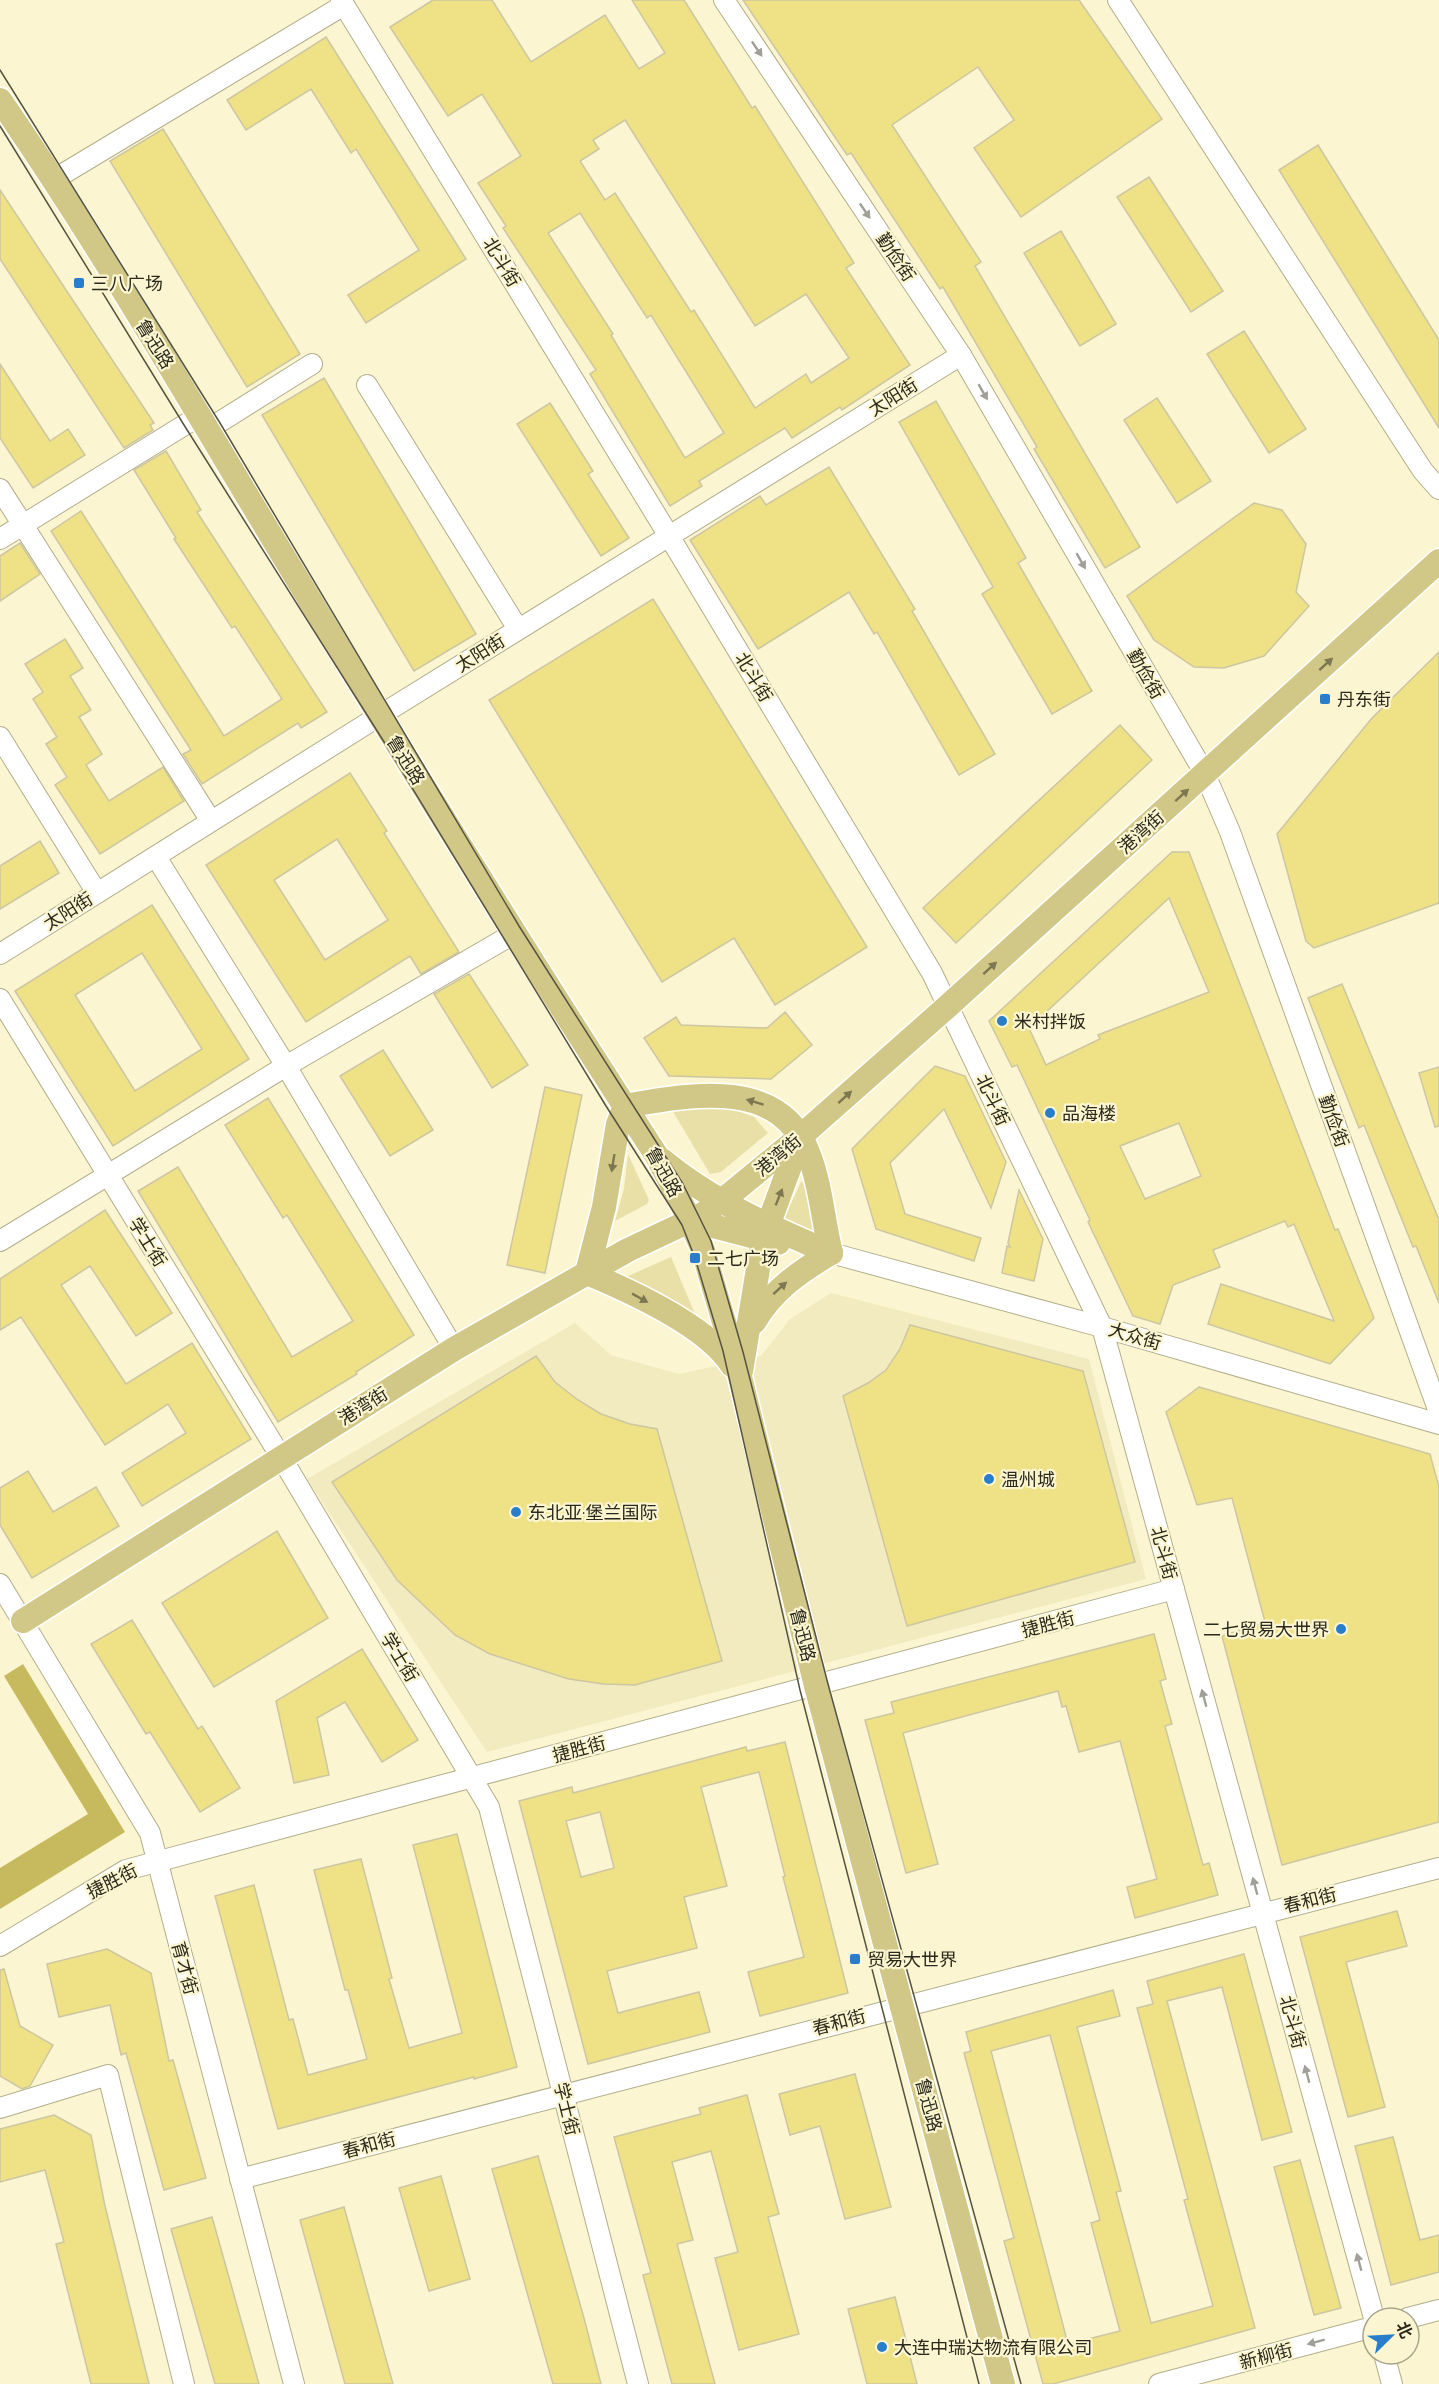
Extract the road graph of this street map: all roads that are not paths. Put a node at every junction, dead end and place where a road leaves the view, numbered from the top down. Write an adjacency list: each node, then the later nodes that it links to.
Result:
1 (724, 0): 6 (street, 勤俭街, one-way to 6)
2 (1118, 0): 11 (street)
3 (343, 2): 5 (street); 13 (street, 北斗街)
4 (0, 100): 5 (main road, 鲁迅路)
5 (53, 180): 9 (main road, 鲁迅路)
6 (961, 355): 13 (street, 太阳街); 19 (street, 勤俭街, one-way to 19)
7 (312, 364): 9 (street)
8 (367, 385): 16 (street)
9 (203, 423): 12 (street); 17 (main road, 鲁迅路)
10 (0, 489): 12 (street)
11 (1439, 489)
12 (24, 524): 14 (street); 20 (street)
13 (669, 536): 16 (street, 太阳街); 26 (street, 北斗街)
14 (0, 539)
15 (1439, 561): 19 (main road, 港湾街, one-way to 15)
16 (518, 629): 17 (street, 太阳街)
17 (379, 716): 20 (street, 太阳街); 23 (main road, 鲁迅路)
18 (0, 737): 22 (street)
19 (1205, 774): 26 (main road, 港湾街, one-way to 19); 42 (street, 勤俭街)
20 (211, 821): 21 (street, 太阳街)
21 (156, 857): 22 (street, 太阳街); 27 (street)
22 (97, 893): 24 (street, 太阳街)
23 (514, 933): 27 (street); 28 (main road, 鲁迅路)
24 (0, 954)
25 (0, 999): 31 (street, 学士街)
26 (948, 1006): 29 (main road, 港湾街, one-way to 26); 38 (street, 北斗街)
27 (286, 1066): 31 (street); 40 (street)
28 (625, 1106): 29 (main road, one-way to 28); 30 (main road, 鲁迅路); 37 (main road, one-way to 37)
29 (801, 1136): 32 (main road, 港湾街); 34 (main road, one-way to 29); 36 (main road)
30 (657, 1156): 32 (main road); 33 (main road, 鲁迅路)
31 (107, 1175): 35 (street); 44 (street, 学士街)
32 (723, 1200): 33 (main road, 港湾街); 34 (main road)
33 (690, 1220): 34 (main road); 37 (main road, 港湾街); 41 (main road, 鲁迅路)
34 (765, 1232): 36 (main road); 39 (main road)
35 (0, 1241)
36 (831, 1253): 38 (street, 大众街); 39 (main road, one-way to 36)
37 (587, 1272): 40 (main road, 港湾街); 41 (main road, one-way to 41)
38 (1102, 1327): 43 (street, 大众街); 46 (street, 北斗街)
39 (746, 1335): 41 (main road)
40 (454, 1349): 44 (main road, 港湾街)
41 (740, 1377): 48 (main road, 鲁迅路)
42 (1439, 1412)
43 (1439, 1424)
44 (281, 1457): 47 (main road, 港湾街); 49 (street, 学士街)
45 (0, 1584): 47 (street, 育才街)
46 (1174, 1590): 48 (street, 捷胜街); 52 (street, 北斗街, one-way to 46)
47 (23, 1621): 50 (street, 育才街)
48 (816, 1686): 49 (street, 捷胜街); 54 (main road, 鲁迅路)
49 (471, 1778): 50 (street, 捷胜街); 55 (street, 学士街)
50 (157, 1862): 53 (street, 捷胜街); 57 (street, 育才街)
51 (1439, 1868): 52 (street, 春和街)
52 (1263, 1912): 54 (street, 春和街); 58 (street, 北斗街, one-way to 52)
53 (0, 1946)
54 (903, 2006): 55 (street, 春和街); 66 (main road, 鲁迅路)
55 (563, 2094): 57 (street, 春和街); 65 (street, 学士街)
56 (0, 2108): 63 (street)
57 (240, 2179): 64 (street, 育才街)
58 (1371, 2306)
59 (1439, 2310): 60 (street)
60 (1421, 2315)
61 (1361, 2330): 67 (street, 新柳街, one-way to 67)
62 (1387, 2366): 68 (street)
63 (184, 2384)
64 (294, 2384)
65 (638, 2384)
66 (1003, 2384)
67 (1159, 2384)
68 (1392, 2384)

